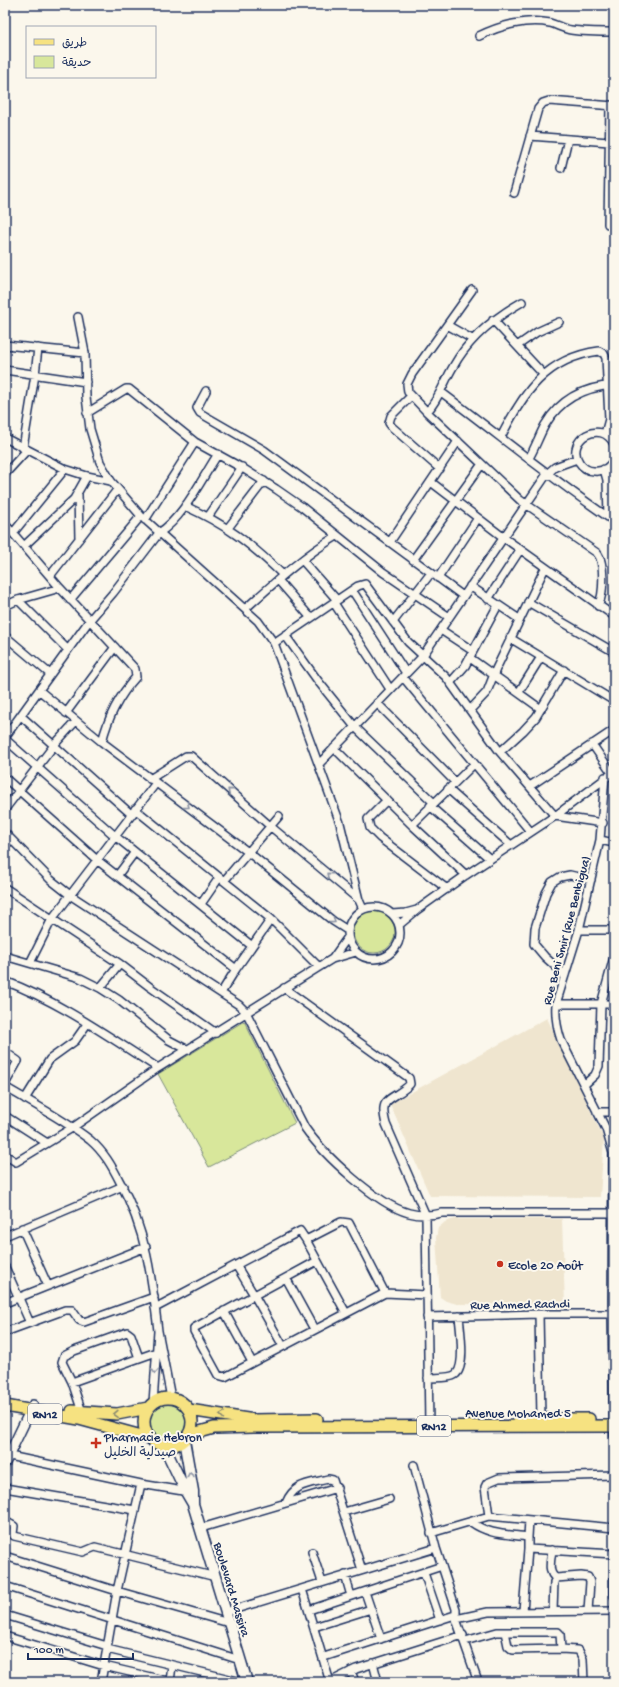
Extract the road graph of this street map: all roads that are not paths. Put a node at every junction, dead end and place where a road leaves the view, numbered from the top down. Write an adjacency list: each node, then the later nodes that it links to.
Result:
1 (614, 32): 2 (street)
2 (478, 36)
3 (612, 105): 4 (street); 6 (street)
4 (530, 136): 5 (street); 9 (street)
5 (568, 139): 6 (street); 8 (street)
6 (609, 142): 7 (street)
7 (612, 165): 10 (street)
8 (560, 168)
9 (514, 193)
10 (611, 210): 11 (street)
11 (608, 224)
12 (472, 290): 17 (street)
13 (522, 302): 15 (street)
14 (78, 318): 22 (street)
15 (493, 320): 18 (street); 20 (street)
16 (560, 322): 20 (street)
17 (448, 325): 18 (street); 30 (street)
18 (472, 339): 29 (street)
19 (5, 345): 21 (street)
20 (517, 346): 25 (street)
21 (38, 348): 22 (street); 24 (street)
22 (85, 353): 26 (street)
23 (5, 370): 24 (street)
24 (35, 375): 26 (street); 40 (street)
25 (544, 375): 27 (street); 35 (street)
26 (86, 382): 32 (street)
27 (610, 385): 33 (street); 42 (street)
28 (206, 391): 72 (street)
29 (441, 392): 31 (street); 35 (street)
30 (411, 396): 31 (street); 49 (street)
31 (427, 412): 38 (street)
32 (87, 413): 37 (street); 53 (street)
33 (611, 419): 34 (street)
34 (605, 434): 39 (street); 43 (street)
35 (501, 437): 42 (street)
36 (6, 441): 40 (street)
37 (195, 442): 41 (street); 62 (street)
38 (458, 442): 45 (street); 49 (street)
39 (614, 444)
40 (25, 449): 48 (street); 50 (street)
41 (218, 454): 46 (street); 60 (street)
42 (529, 458): 51 (street)
43 (578, 459): 47 (street); 51 (street)
44 (614, 459): 47 (street)
45 (482, 464): 58 (street); 59 (street)
46 (242, 467): 54 (street); 61 (street)
47 (609, 467): 64 (street)
48 (65, 469): 52 (street); 68 (street)
49 (440, 469): 55 (street)
50 (5, 474)
51 (547, 474): 59 (street); 64 (street)
52 (87, 476): 53 (street); 57 (street)
53 (111, 481): 56 (street)
54 (264, 481): 66 (street); 69 (street)
55 (431, 482): 58 (street); 72 (street)
56 (118, 490): 62 (street); 71 (street)
57 (78, 494): 71 (street); 73 (street)
58 (455, 501): 63 (street); 76 (street)
59 (526, 504): 70 (street); 94 (street)
60 (184, 506): 61 (street); 67 (street)
61 (208, 517): 66 (street)
62 (143, 518): 67 (street); 89 (street)
63 (478, 518): 70 (street); 81 (street)
64 (611, 519)
65 (5, 524): 68 (street)
66 (228, 528): 80 (street)
67 (159, 532): 95 (street); 100 (street)
68 (13, 533): 73 (street)
69 (337, 536): 75 (street); 85 (street)
70 (503, 538): 74 (street); 82 (street)
71 (79, 539): 79 (street)
72 (390, 542): 76 (street)
73 (24, 546): 79 (street)
74 (520, 550): 77 (street); 87 (street)
75 (302, 560): 80 (street); 90 (street)
76 (413, 560): 78 (street)
77 (545, 568): 91 (street); 94 (street)
78 (431, 573): 81 (street); 85 (street)
79 (50, 576): 83 (street)
80 (281, 577): 95 (street); 98 (street)
81 (438, 578): 86 (street)
82 (470, 586): 86 (street); 87 (street)
83 (60, 588): 88 (street); 89 (street)
84 (352, 590): 90 (street); 101 (street); 117 (street)
85 (414, 593): 97 (street); 101 (street)
86 (463, 596): 97 (street)
87 (488, 599): 92 (street)
88 (18, 600): 93 (street); 108 (street)
89 (70, 600): 100 (street)
90 (335, 602): 98 (street); 119 (street)
91 (528, 602): 99 (street); 110 (street)
92 (498, 605): 99 (street); 109 (street)
93 (5, 606)
94 (598, 606): 96 (street)
95 (245, 609): 106 (street)
96 (614, 616)
97 (449, 617): 102 (street)
98 (311, 618): 103 (street)
99 (519, 619): 105 (street)
100 (90, 621): 107 (street); 108 (street)
101 (393, 622): 111 (street)
102 (441, 630): 109 (street); 111 (street)
103 (285, 635): 106 (street); 129 (street)
104 (5, 636): 115 (street)
105 (510, 638): 112 (street); 116 (street)
106 (274, 642): 137 (street)
107 (115, 647): 126 (street); 132 (street)
108 (68, 650): 115 (street)
109 (473, 651): 113 (street)
110 (614, 652)
111 (422, 657): 117 (street); 118 (street)
112 (541, 657): 114 (street); 121 (street)
113 (470, 658): 116 (street); 118 (street)
114 (564, 670): 122 (street); 124 (street)
115 (50, 674): 120 (street)
116 (493, 674): 121 (street); 125 (street)
117 (404, 675): 119 (street); 138 (street)
118 (450, 684): 125 (street)
119 (390, 689): 123 (street)
120 (40, 691): 126 (street); 127 (street)
121 (518, 692): 124 (street)
122 (614, 701)
123 (377, 703): 129 (street); 144 (street)
124 (541, 708): 136 (street)
125 (470, 710): 136 (street)
126 (66, 713): 128 (street)
127 (21, 716): 131 (street); 133 (street)
128 (76, 721): 132 (street); 133 (street)
129 (355, 727): 135 (street); 149 (street)
130 (614, 730): 134 (street)
131 (6, 736): 139 (street)
132 (102, 742): 143 (street)
133 (55, 744): 139 (street); 151 (street)
134 (592, 744): 140 (street); 145 (street)
135 (334, 748): 137 (street); 148 (street)
136 (500, 752): 145 (street)
137 (318, 764): 174 (street)
138 (474, 764): 144 (street); 157 (street)
139 (37, 768): 147 (street); 159 (street)
140 (613, 772): 141 (street)
141 (605, 777): 153 (street); 154 (street, Rue Beni Smir (Rue Benbigua))
142 (5, 778): 147 (street)
143 (153, 781): 151 (street); 156 (street, one-way to 143); 164 (street, one-way to 164)
144 (456, 782): 146 (street)
145 (530, 786): 153 (street)
146 (448, 789): 149 (street); 162 (street)
147 (19, 790): 150 (street); 166 (street)
148 (387, 800): 155 (street); 172 (street)
149 (432, 805): 155 (street); 165 (street)
150 (5, 809)
151 (133, 812): 159 (street); 169 (street)
152 (279, 816): 156 (street)
153 (555, 816): 154 (street); 157 (street)
154 (602, 823): 160 (street, Rue Beni Smir (Rue Benbigua))
155 (412, 825): 167 (street)
156 (270, 826): 164 (street); 174 (street, one-way to 156)
157 (530, 831): 162 (street)
158 (5, 833): 173 (street)
159 (115, 836): 163 (street); 166 (street)
160 (600, 840): 161 (street); 170 (street, Rue Beni Smir (Rue Benbigua))
161 (614, 843)
162 (511, 845): 165 (street)
163 (135, 852): 168 (street); 175 (street)
164 (248, 852): 169 (street); 184 (street, one-way to 184)
165 (490, 859): 167 (street)
166 (97, 860): 168 (street); 173 (street)
167 (466, 875): 172 (street)
168 (117, 876): 193 (street)
169 (222, 880): 175 (street); 180 (street)
170 (591, 880): 182 (street, Rue Beni Smir (Rue Benbigua)); 194 (street)
171 (5, 888): 179 (street)
172 (447, 889): 177 (street)
173 (70, 895): 179 (street); 198 (street)
174 (359, 900): 176 (street)
175 (201, 904): 185 (street)
176 (362, 909): 178 (street); 184 (street)
177 (417, 910): 178 (street); 181 (street)
178 (392, 914): 181 (street)
179 (52, 919): 190 (street); 191 (street)
180 (271, 919): 185 (street); 192 (street)
181 (398, 925): 186 (street)
182 (579, 930): 183 (street); 194 (street, Rue Beni Smir (Rue Benbigua))
183 (614, 930)
184 (348, 934): 186 (street); 189 (street)
185 (252, 946): 193 (street)
186 (356, 952): 189 (street)
187 (5, 956): 190 (street)
188 (614, 957): 200 (street)
189 (332, 959): 192 (street)
190 (30, 963): 196 (street)
191 (120, 964): 196 (street); 204 (street)
192 (319, 967): 197 (street)
193 (236, 969): 198 (street)
194 (565, 976): 199 (street, Rue Beni Smir (Rue Benbigua))
195 (5, 981): 203 (street)
196 (100, 988): 205 (street)
197 (284, 988): 202 (street); 219 (street)
198 (221, 993): 202 (street)
199 (556, 1004): 200 (street); 208 (street, Rue Beni Smir (Rue Benbigua))
200 (601, 1004): 201 (street); 208 (street)
201 (614, 1004)
202 (246, 1012): 204 (street); 219 (street)
203 (88, 1024): 207 (street); 210 (street)
204 (216, 1033): 205 (street)
205 (188, 1050): 207 (street)
206 (5, 1052): 209 (street)
207 (158, 1068): 214 (street)
208 (584, 1085): 211 (street, Rue Beni Smir (Rue Benbigua))
209 (5, 1086): 210 (street)
210 (25, 1099): 214 (street)
211 (597, 1112): 212 (street); 218 (street, Rue Beni Smir (Rue Benbigua))
212 (614, 1112)
213 (5, 1116): 215 (street)
214 (72, 1128): 215 (street); 217 (street)
215 (47, 1143): 216 (street)
216 (5, 1156)
217 (123, 1186): 220 (street); 223 (street)
218 (614, 1213): 219 (street); 239 (street, Rue Beni Smir (Rue Benbigua))
219 (426, 1216): 231 (street)
220 (22, 1228): 221 (street); 228 (street)
221 (5, 1236)
222 (306, 1240): 224 (street); 225 (street); 229 (street)
223 (146, 1247): 228 (street); 233 (street)
224 (317, 1260): 227 (street); 237 (street)
225 (236, 1265): 230 (street); 235 (street)
226 (5, 1267): 232 (street)
227 (286, 1278): 230 (street); 243 (street)
228 (48, 1286): 232 (street)
229 (385, 1293): 231 (street); 237 (street)
230 (254, 1295): 236 (street); 245 (street)
231 (427, 1295): 241 (street)
232 (18, 1298): 234 (street); 242 (street)
233 (154, 1298): 235 (street); 242 (street)
234 (5, 1303)
235 (155, 1308): 246 (street)
236 (224, 1311): 248 (street); 248 (street)
237 (346, 1313): 243 (street)
238 (539, 1314): 239 (street, Rue Ahmed Rachdi); 240 (street, Rue Ahmed Rachdi); 258 (street)
239 (613, 1314): 259 (street, Rue Beni Smir (Rue Benbigua))
240 (459, 1316): 241 (street, Rue Ahmed Rachdi); 249 (street)
241 (427, 1317): 249 (street)
242 (30, 1323): 244 (street)
243 (314, 1329): 245 (street)
244 (5, 1332)
245 (283, 1346): 248 (street)
246 (159, 1351): 247 (street); 251 (street); 254 (street, one-way to 254)
247 (139, 1358): 250 (street); 250 (street)
248 (252, 1362)
249 (428, 1378): 260 (street)
250 (72, 1382): 257 (street)
251 (171, 1398): 254 (main road, RN12); 256 (main road, RN12)
252 (5, 1399): 255 (main road, RN12)
253 (5, 1406): 255 (main road, RN12)
254 (151, 1406): 257 (main road, RN12, one-way to 257); 264 (main road)
255 (32, 1408): 257 (main road, RN12); 267 (street)
256 (189, 1410): 261 (main road, RN12, one-way to 256); 265 (main road)
257 (84, 1417): 264 (main road, RN12)
258 (541, 1418): 259 (main road, Avenue Mohamed 5 / RN12); 260 (main road, Avenue Mohamed 5 / RN12)
259 (614, 1419): 262 (street, Rue Beni Smir (Rue Benbigua))
260 (429, 1423): 261 (main road, Avenue Mohamed 5 / RN12); 262 (main road, Avenue Mohamed 5 / RN12)
261 (254, 1424): 265 (main road, RN12)
262 (614, 1426): 263 (street, Rue Beni Smir (Rue Benbigua))
263 (614, 1436)
264 (149, 1438): 266 (main road, RN12)
265 (186, 1438): 266 (main road, RN12); 273 (main road, one-way to 265)
266 (164, 1446): 273 (main road, Boulevard Massira)
267 (6, 1458): 270 (street)
268 (414, 1465): 284 (street)
269 (614, 1475): 278 (street)
270 (141, 1484): 273 (street); 276 (street)
271 (5, 1488): 276 (street)
272 (337, 1488): 275 (street); 275 (street); 277 (street)
273 (189, 1492): 282 (main road, Boulevard Massira)
274 (389, 1499): 277 (street)
275 (286, 1503): 282 (street)
276 (135, 1510): 291 (street)
277 (344, 1512): 294 (street)
278 (489, 1516): 279 (street); 281 (street)
279 (529, 1520): 283 (street); 285 (street)
280 (5, 1521): 291 (street)
281 (471, 1522): 284 (street); 285 (street)
282 (200, 1528): 298 (main road, Boulevard Massira)
283 (614, 1528)
284 (431, 1533): 286 (street)
285 (528, 1537): 287 (street)
286 (436, 1548): 293 (street); 294 (street)
287 (528, 1549): 288 (street); 313 (street)
288 (552, 1550): 290 (street); 299 (street)
289 (312, 1552): 300 (street)
290 (614, 1553): 295 (street)
291 (125, 1555): 298 (street); 303 (street)
292 (5, 1556): 303 (street)
293 (442, 1566): 296 (street); 315 (street)
294 (362, 1570): 297 (street)
295 (614, 1571): 306 (street)
296 (424, 1573): 304 (street); 317 (street)
297 (345, 1575): 300 (street); 305 (street)
298 (216, 1577): 312 (main road, Boulevard Massira)
299 (556, 1578): 309 (street); 310 (street)
300 (322, 1582): 302 (street)
301 (5, 1586): 316 (street)
302 (302, 1589): 308 (street); 312 (street)
303 (117, 1591): 316 (street); 318 (street)
304 (365, 1592): 305 (street); 307 (street)
305 (351, 1596): 308 (street)
306 (614, 1596)
307 (371, 1609): 319 (street); 323 (street)
308 (309, 1610): 319 (street)
309 (553, 1611): 310 (street); 313 (street)
310 (588, 1611): 311 (street)
311 (614, 1611)
312 (226, 1612): 318 (main road, Boulevard Massira)
313 (523, 1612): 315 (street)
314 (5, 1615): 324 (street)
315 (456, 1617): 317 (street); 322 (street)
316 (112, 1620): 324 (street); 327 (street)
317 (440, 1620): 323 (street)
318 (229, 1623): 327 (main road, Boulevard Massira)
319 (314, 1627): 326 (street)
320 (505, 1632): 322 (street); 325 (street); 325 (street)
321 (5, 1636): 330 (street)
322 (464, 1638): 328 (street); 339 (street)
323 (381, 1639): 326 (street)
324 (107, 1648): 329 (street); 330 (street)
325 (561, 1649): 340 (street)
326 (324, 1657): 336 (street)
327 (240, 1660): 335 (main road, Boulevard Massira)
328 (373, 1663): 331 (street); 338 (street)
329 (172, 1665): 333 (street); 334 (street)
330 (104, 1666): 332 (street); 333 (street)
331 (351, 1671): 336 (street); 337 (street)
332 (101, 1682)
333 (171, 1682)
334 (242, 1682)
335 (247, 1682)
336 (330, 1682)
337 (355, 1682)
338 (378, 1682)
339 (478, 1682)
340 (584, 1682)

